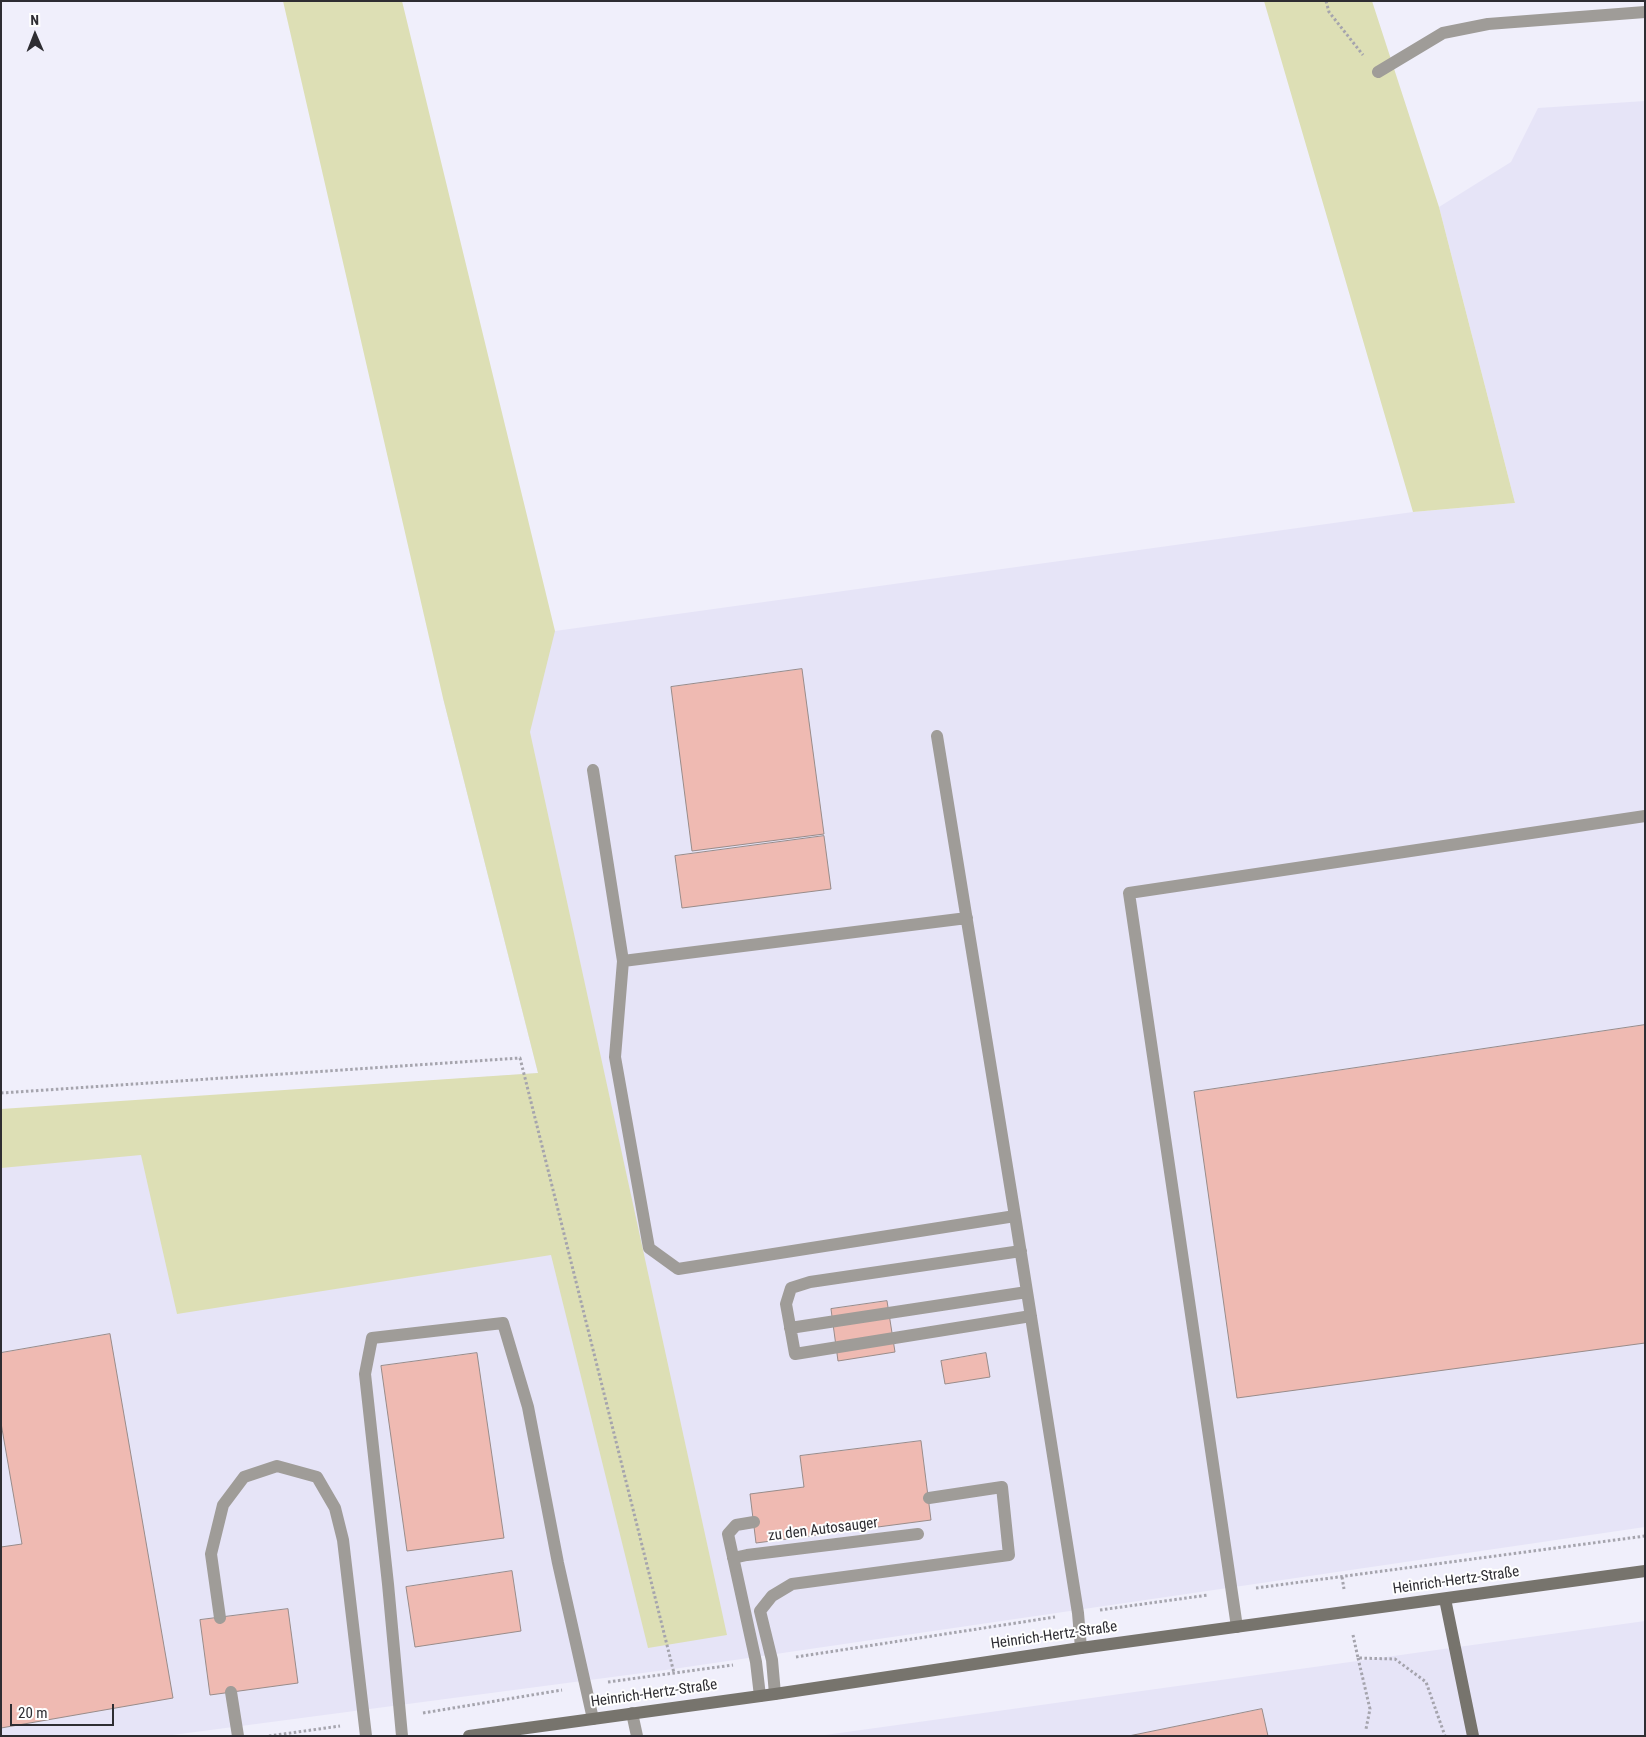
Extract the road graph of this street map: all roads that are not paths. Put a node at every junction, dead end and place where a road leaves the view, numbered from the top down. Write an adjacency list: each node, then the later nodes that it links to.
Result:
1 (1645, 12): 2 (street)
2 (1378, 72)
3 (937, 736): 6 (street)
4 (592, 770): 7 (street)
5 (1645, 816): 20 (street)
6 (967, 918): 7 (street); 8 (street)
7 (623, 961): 8 (street)
8 (1016, 1216): 9 (street)
9 (1021, 1251): 10 (street); 12 (street)
10 (1027, 1292): 11 (street); 12 (street)
11 (1031, 1316): 12 (street); 21 (street)
12 (790, 1328)
13 (929, 1498): 23 (street)
14 (754, 1522): 16 (street)
15 (918, 1534): 16 (street, zu den Autosauger)
16 (733, 1558): 24 (street)
17 (1645, 1572): 18 (street, Heinrich-Hertz-Straße)
18 (1445, 1599): 20 (street, Heinrich-Hertz-Straße); 32 (street)
19 (220, 1618): 27 (street)
20 (1237, 1626): 21 (street, Heinrich-Hertz-Straße)
21 (1081, 1648): 23 (street, Heinrich-Hertz-Straße)
22 (232, 1692): 28 (street)
23 (775, 1694): 24 (street, Heinrich-Hertz-Straße)
24 (760, 1696): 25 (street, Heinrich-Hertz-Straße)
25 (632, 1714): 26 (street, Heinrich-Hertz-Straße); 31 (street)
26 (593, 1719): 29 (street); 30 (street, Heinrich-Hertz-Straße)
27 (365, 1729)
28 (238, 1736)
29 (402, 1736)
30 (469, 1736)
31 (637, 1736)
32 (1473, 1736)

